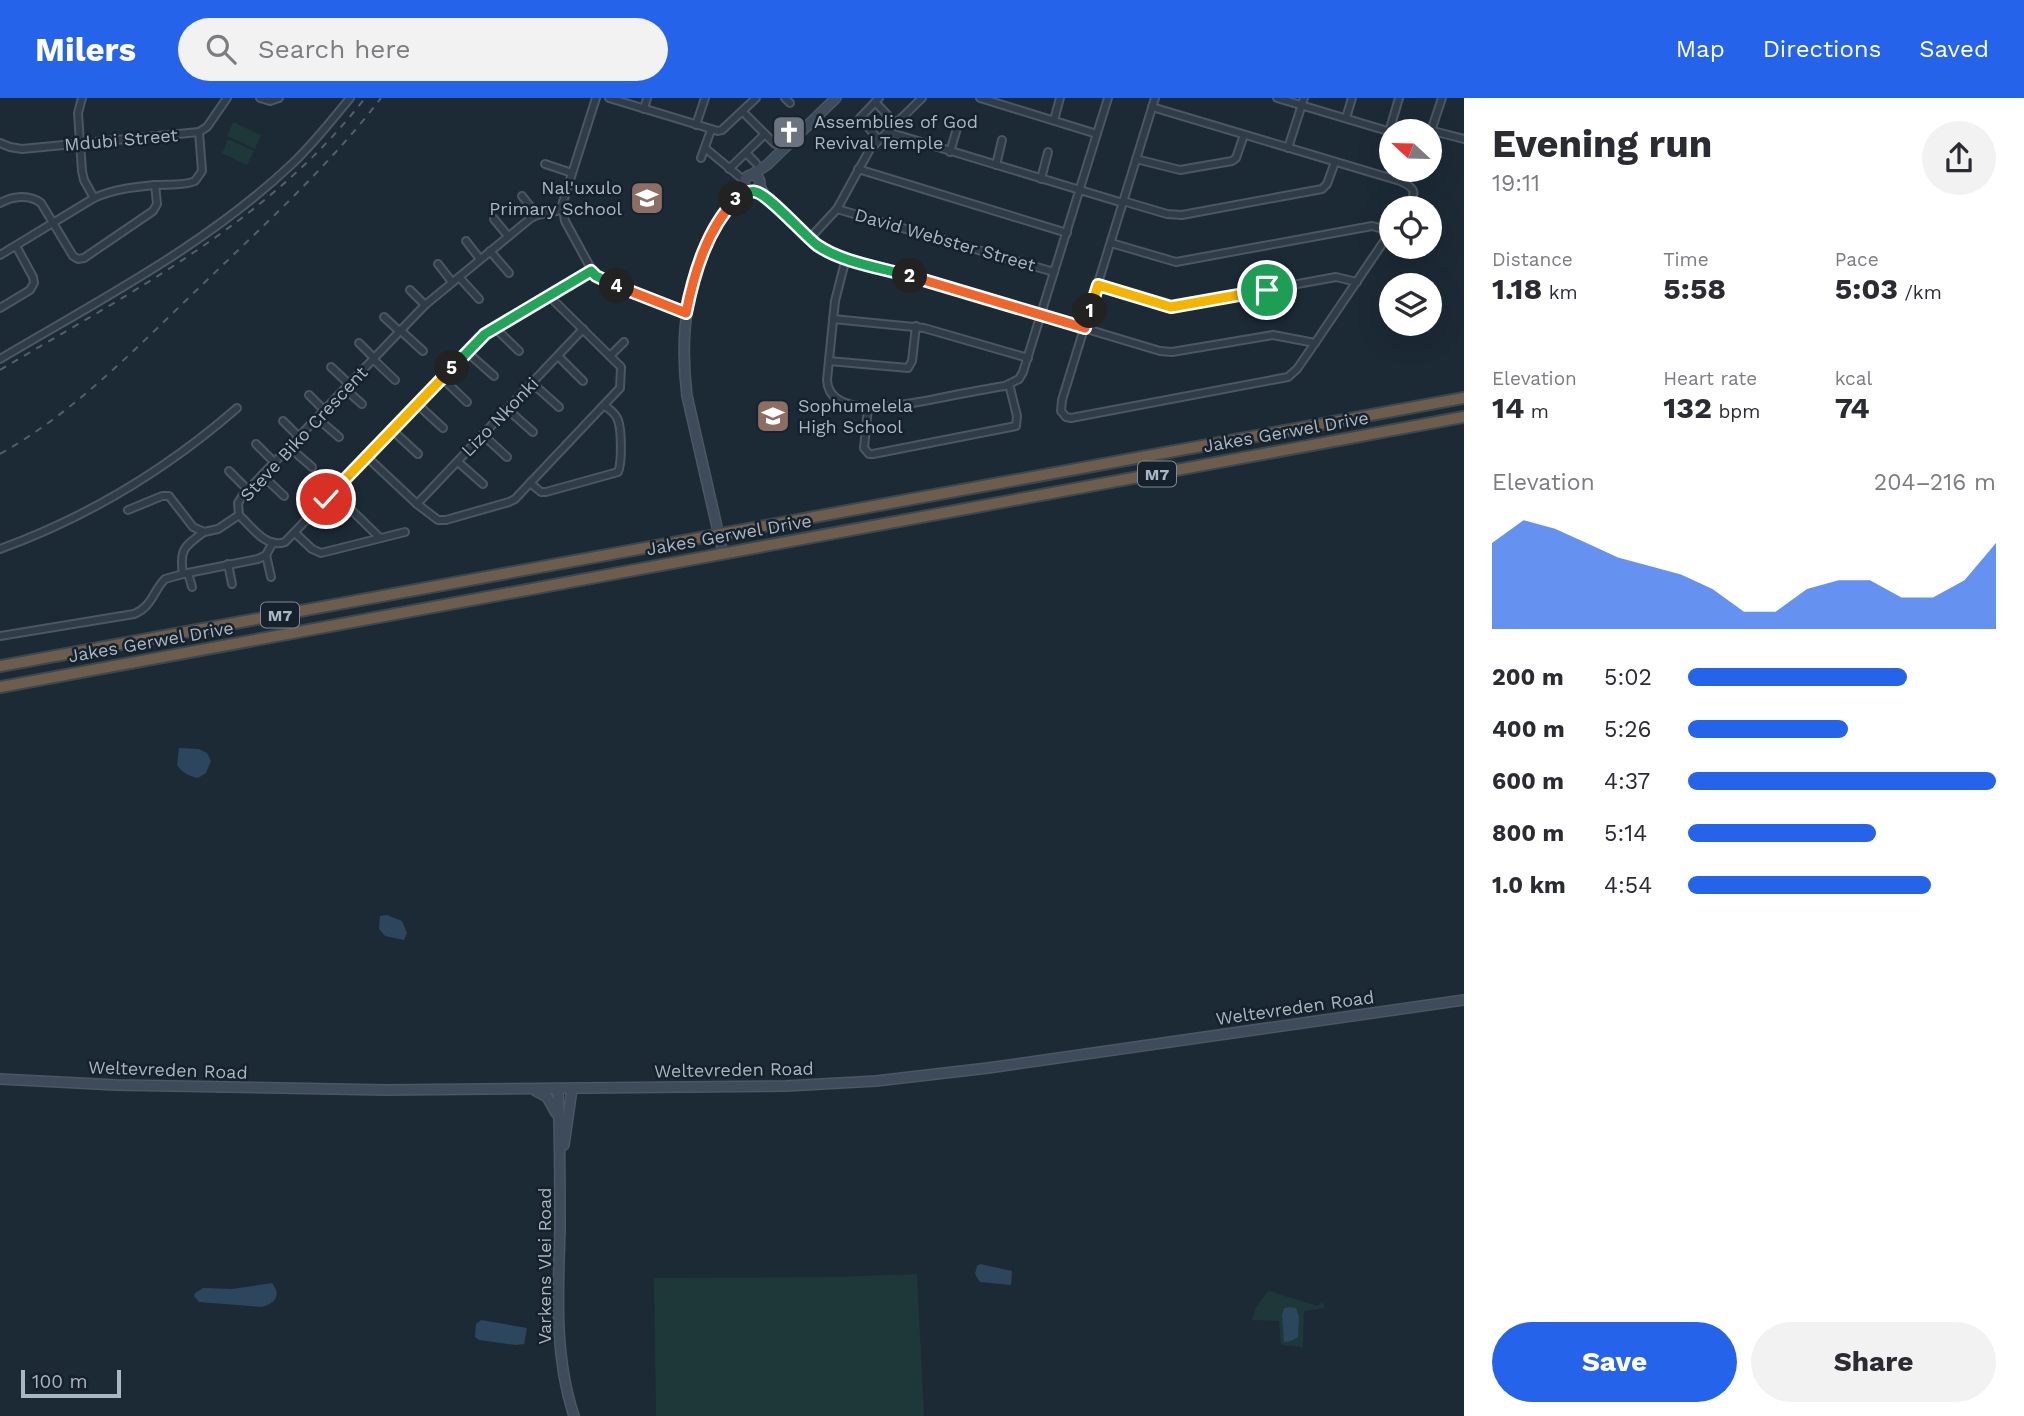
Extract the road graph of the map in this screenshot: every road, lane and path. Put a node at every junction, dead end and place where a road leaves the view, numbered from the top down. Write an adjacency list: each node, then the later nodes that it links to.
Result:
1 (82, 98): 47 (street)
2 (227, 98): 37 (street, Mdubi Street)
3 (260, 98): 4 (street)
4 (279, 98)
5 (350, 98): 124 (street)
6 (596, 98): 63 (street)
7 (610, 98): 26 (street)
8 (648, 98): 26 (street)
9 (705, 98): 33 (street)
10 (756, 98): 27 (street)
11 (836, 98): 59 (street)
12 (922, 98): 32 (street)
13 (979, 98): 24 (street)
14 (1014, 98): 24 (street)
15 (1060, 98): 31 (street)
16 (1108, 98): 40 (street)
17 (1155, 98): 25 (street)
18 (1277, 98): 23 (street)
19 (1352, 98): 28 (street)
20 (1399, 98): 29 (street)
21 (1442, 98): 30 (street)
22 (877, 100): 32 (street); 44 (street)
23 (1303, 102): 28 (street); 50 (street)
24 (1011, 107): 31 (street)
25 (1152, 107): 41 (street); 55 (street)
26 (644, 110): 33 (street)
27 (743, 112): 36 (street); 39 (street)
28 (1346, 118): 35 (street)
29 (1393, 119)
30 (1435, 119)
31 (1054, 120): 40 (street)
32 (896, 124): 38 (street)
33 (696, 125): 36 (street)
34 (958, 125): 51 (street)
35 (1379, 128)
36 (711, 130): 49 (street)
37 (199, 132): 47 (street, Mdubi Street); 66 (street)
38 (888, 132): 44 (street); 51 (street)
39 (765, 134): 48 (street); 53 (street)
40 (1097, 134): 68 (street)
41 (1244, 135): 50 (street); 55 (street)
42 (1442, 135): 43 (street)
43 (1464, 139)
44 (879, 140): 62 (street)
45 (1002, 140): 60 (street)
46 (0, 143): 47 (street, Mdubi Street)
47 (80, 144): 71 (street)
48 (775, 144)
49 (705, 148): 54 (street); 61 (street)
50 (1288, 148): 56 (street)
51 (950, 152): 60 (street)
52 (1048, 152): 65 (street)
53 (746, 153): 57 (street); 61 (street)
54 (701, 158)
55 (1136, 159): 74 (street)
56 (1335, 162): 70 (street); 74 (street)
57 (755, 163)
58 (545, 164): 63 (street)
59 (767, 165): 64 (street); 67 (street)
60 (996, 165): 65 (street)
61 (729, 169): 64 (street)
62 (858, 169): 75 (street); 81 (street)
63 (572, 173): 76 (street)
64 (745, 178): 67 (street); 67 (street); 72 (street)
65 (1041, 179): 68 (street)
66 (155, 185): 71 (street); 79 (street)
67 (756, 187): 72 (street); 83 (street)
68 (1080, 191): 74 (street); 81 (street)
69 (522, 196): 77 (street)
70 (1413, 196)
71 (94, 198): 79 (street)
72 (735, 200): 105 (street)
73 (0, 202): 79 (street)
74 (1123, 202): 85 (street)
75 (837, 209): 83 (street); 94 (street, David Webster Street)
76 (561, 210): 77 (street, Steve Biko Crescent); 93 (street)
77 (537, 215): 82 (street, Steve Biko Crescent)
78 (494, 219): 82 (street)
79 (53, 224): 86 (street)
80 (1379, 228): 85 (street)
81 (1067, 233): 94 (street)
82 (508, 236): 88 (street, Steve Biko Crescent)
83 (810, 239): 90 (street)
84 (466, 241): 91 (street)
85 (1111, 243): 99 (street)
86 (16, 246): 89 (street); 104 (street)
87 (1379, 249): 98 (street)
88 (490, 251): 91 (street, Steve Biko Crescent); 95 (street)
89 (0, 255)
90 (846, 258): 106 (street); 108 (street)
91 (480, 259): 96 (street, Steve Biko Crescent)
92 (438, 264): 97 (street)
93 (591, 271): 101 (street); 105 (street)
94 (1054, 272): 106 (street)
95 (509, 273)
96 (459, 277): 97 (street, Steve Biko Crescent); 102 (street)
97 (452, 282): 103 (street, Steve Biko Crescent)
98 (1357, 282): 99 (street); 116 (street)
99 (1098, 285): 111 (street)
100 (410, 290): 103 (street)
101 (549, 296): 110 (street); 113 (street)
102 (479, 299)
103 (425, 305): 112 (street, Steve Biko Crescent)
104 (0, 308)
105 (686, 313): 175 (street)
106 (1041, 315): 111 (street); 123 (street)
107 (384, 317): 112 (street)
108 (832, 320): 109 (street); 125 (street)
109 (916, 327): 123 (street); 125 (street)
110 (495, 328): 118 (street); 119 (street)
111 (1085, 328): 116 (street); 116 (street)
112 (399, 330): 117 (street); 122 (street, Steve Biko Crescent)
113 (583, 330): 120 (street, Lizo Nkonki); 121 (street)
114 (624, 342): 121 (street)
115 (359, 343): 122 (street)
116 (1315, 343)
117 (423, 351)
118 (519, 351)
119 (467, 352): 127 (street); 128 (street)
120 (558, 356): 130 (street); 131 (street, Lizo Nkonki)
121 (610, 356): 139 (street)
122 (374, 358): 129 (street); 133 (street, Steve Biko Crescent)
123 (1028, 358): 132 (street)
124 (0, 359)
125 (829, 361): 141 (street)
126 (331, 367): 133 (street)
127 (494, 376)
128 (442, 378): 136 (street); 138 (street)
129 (395, 380)
130 (583, 381)
131 (533, 383): 140 (street); 143 (street, Lizo Nkonki)
132 (1009, 384): 141 (street); 141 (street)
133 (347, 386): 137 (street); 144 (street, Steve Biko Crescent)
134 (309, 395): 144 (street)
135 (1461, 397): 175 (highway, Jakes Gerwel Drive / M7)
136 (467, 402)
137 (362, 404)
138 (417, 404): 148 (street); 149 (street)
139 (605, 405): 164 (street); 164 (street)
140 (559, 407)
141 (868, 407)
142 (236, 408): 178 (street)
143 (507, 409): 150 (street); 151 (street, Lizo Nkonki)
144 (324, 410): 146 (street, Steve Biko Crescent)
145 (1464, 417): 179 (highway, Jakes Gerwel Drive / M7)
146 (317, 418): 152 (street, Steve Biko Crescent); 153 (street)
147 (283, 421): 152 (street)
148 (443, 428)
149 (392, 430): 156 (street); 157 (street)
150 (533, 432)
151 (483, 435): 158 (street); 160 (street, Lizo Nkonki)
152 (299, 437): 155 (street, Steve Biko Crescent)
153 (339, 437)
154 (256, 444): 159 (street)
155 (289, 447): 159 (street, Steve Biko Crescent); 161 (street)
156 (418, 454)
157 (367, 457): 167 (street); 169 (street)
158 (507, 457)
159 (274, 462): 163 (street, Steve Biko Crescent)
160 (458, 462): 165 (street); 169 (street, Lizo Nkonki)
161 (312, 467)
162 (229, 471): 166 (street)
163 (262, 475): 166 (street, Steve Biko Crescent); 168 (street)
164 (530, 483): 169 (street)
165 (483, 484)
166 (248, 490): 171 (street, Steve Biko Crescent)
167 (333, 492): 174 (street); 176 (street)
168 (284, 496)
169 (417, 504)
170 (128, 510): 172 (street)
171 (239, 515): 172 (street); 177 (street, Steve Biko Crescent)
172 (204, 532): 182 (street)
173 (405, 532): 176 (street)
174 (295, 533): 176 (street); 177 (street)
175 (719, 534): 179 (street); 187 (highway, Jakes Gerwel Drive / M7)
176 (380, 538)
177 (272, 544): 180 (street)
178 (0, 549)
179 (723, 553): 188 (highway, Jakes Gerwel Drive / M7)
180 (266, 555): 181 (street); 183 (street)
181 (228, 564): 182 (street); 184 (street)
182 (186, 573): 185 (street); 186 (street)
183 (271, 577)
184 (232, 584)
185 (192, 587)
186 (0, 636)
187 (0, 666)
188 (0, 687)
189 (1464, 1000): 192 (street, Weltevreden Road)
190 (0, 1079): 193 (street, Weltevreden Road)
191 (558, 1089): 192 (street, Weltevreden Road); 193 (street, Weltevreden Road); 194 (street, Varkens Vlei Road)
192 (572, 1089): 195 (street, Varkens Vlei Road)
193 (531, 1090): 194 (street)
194 (559, 1122): 195 (street, Varkens Vlei Road)
195 (561, 1157): 196 (street, Varkens Vlei Road)
196 (574, 1416)

